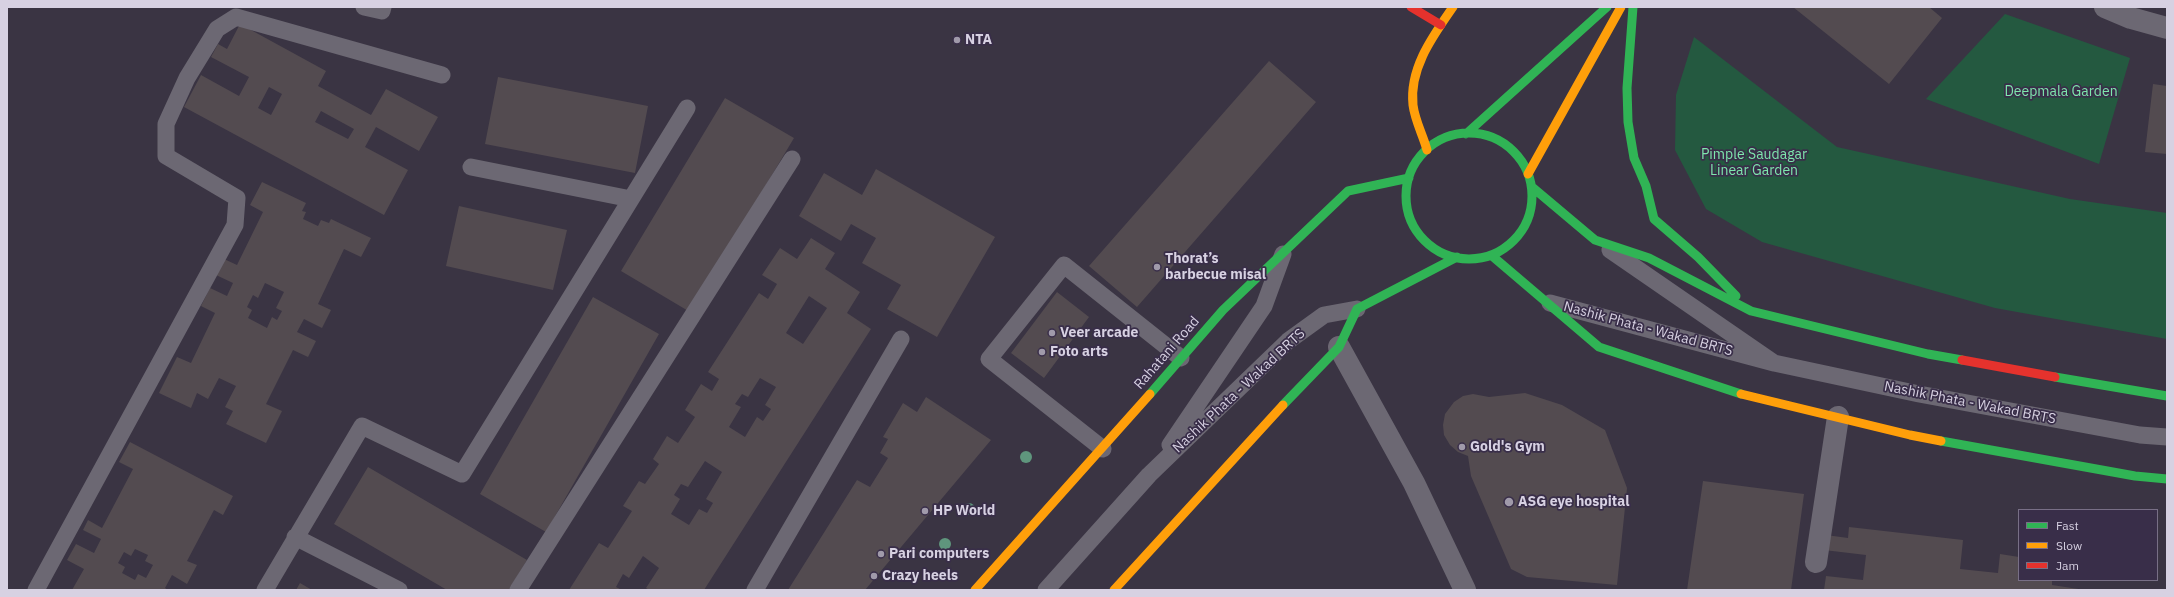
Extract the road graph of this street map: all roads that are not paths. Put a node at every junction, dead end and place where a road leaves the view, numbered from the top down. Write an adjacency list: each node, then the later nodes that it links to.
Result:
1 (364, 7): 2 (lane)
2 (383, 7)
3 (1411, 7): 9 (main road)
4 (1453, 7): 9 (main road)
5 (1607, 7): 13 (main road)
6 (1621, 7): 17 (main road)
7 (1634, 7): 27 (main road)
8 (2105, 7): 10 (street)
9 (1441, 25): 14 (main road)
10 (2167, 28)
11 (442, 75): 40 (lane)
12 (687, 108): 20 (lane)
13 (1466, 134): 14 (main road); 17 (main road)
14 (1427, 150): 18 (main road)
15 (792, 159): 43 (lane)
16 (471, 167): 20 (lane)
17 (1528, 174): 19 (main road)
18 (1409, 178): 22 (main road, Rahatani Road); 24 (main road)
19 (1532, 187): 21 (main road); 23 (main road)
20 (631, 199): 38 (lane)
21 (1595, 240): 27 (main road); 31 (lane, Nashik Phata - Wakad BRTS)
22 (1283, 253): 30 (main road, Rahatani Road); 36 (lane, Nashik Phata - Wakad BRTS)
23 (1491, 255): 24 (main road); 25 (main road)
24 (1457, 257): 26 (main road)
25 (1546, 302): 31 (lane, Nashik Phata - Wakad BRTS); 33 (main road)
26 (1356, 308): 29 (main road); 36 (lane, Nashik Phata - Wakad BRTS)
27 (1751, 311): 32 (main road)
28 (901, 339): 44 (lane)
29 (1339, 347): 47 (main road); 48 (street)
30 (1181, 358): 35 (main road, Rahatani Road); 35 (lane)
31 (1774, 363): 34 (lane, Nashik Phata - Wakad BRTS)
32 (2167, 396)
33 (1838, 417): 37 (main road); 39 (street)
34 (2167, 437)
35 (1103, 449): 45 (main road, Rahatani Road)
36 (1149, 475): 46 (lane, Nashik Phata - Wakad BRTS)
37 (2167, 479)
38 (295, 537): 41 (lane); 42 (lane)
39 (1816, 562)
40 (36, 590)
41 (265, 590)
42 (398, 590)
43 (518, 590)
44 (755, 590)
45 (975, 590)
46 (1046, 590)
47 (1114, 590)
48 (1465, 590)

